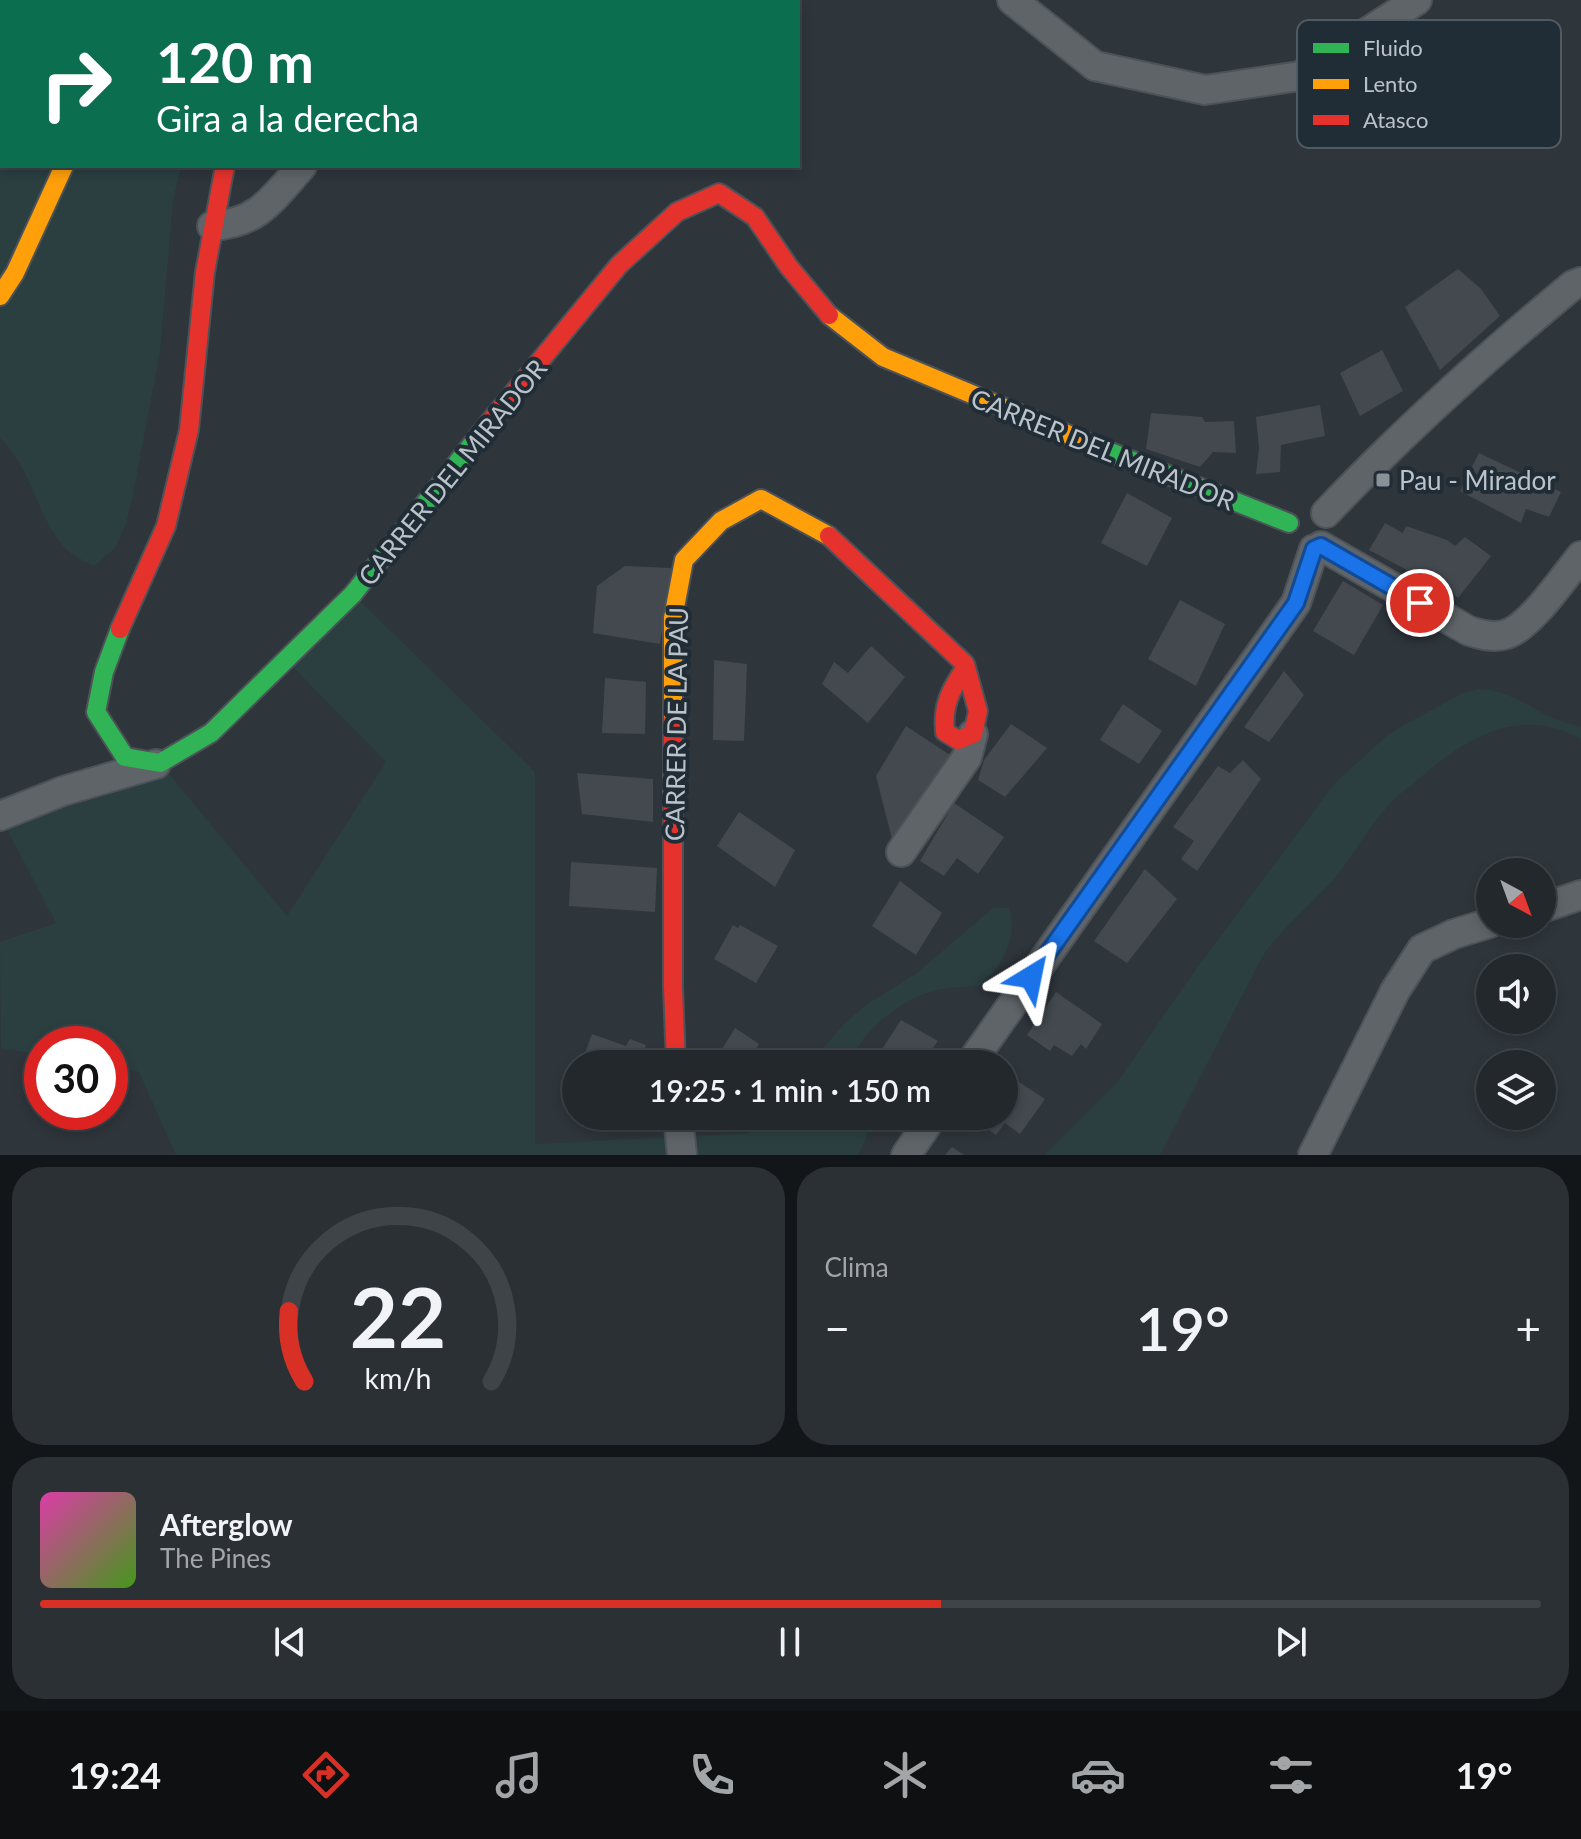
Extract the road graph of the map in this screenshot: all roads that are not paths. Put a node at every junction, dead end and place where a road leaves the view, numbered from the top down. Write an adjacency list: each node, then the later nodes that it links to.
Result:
1 (1012, 0): 4 (street)
2 (1417, 0): 3 (street)
3 (1386, 20)
4 (1297, 76)
5 (63, 168): 10 (street)
6 (225, 168): 8 (street)
7 (300, 168): 8 (street)
8 (212, 226): 17 (street)
9 (1581, 282): 11 (street)
10 (0, 296)
11 (1326, 513): 12 (street); 13 (street)
12 (1289, 523): 13 (street); 17 (street, CARRER DEL MIRADOR)
13 (1317, 547): 14 (street); 24 (street)
14 (1581, 556)
15 (966, 667): 16 (street); 16 (street); 23 (street, CARRER DE LA PAU)
16 (973, 734): 19 (street)
17 (160, 763): 18 (street)
18 (0, 816)
19 (901, 852)
20 (1581, 895): 21 (street)
21 (1556, 903)
22 (1476, 927): 29 (street)
23 (675, 1050)
24 (980, 1050)
25 (679, 1130): 27 (street)
26 (923, 1130): 28 (street)
27 (682, 1155)
28 (906, 1155)
29 (1313, 1155)

